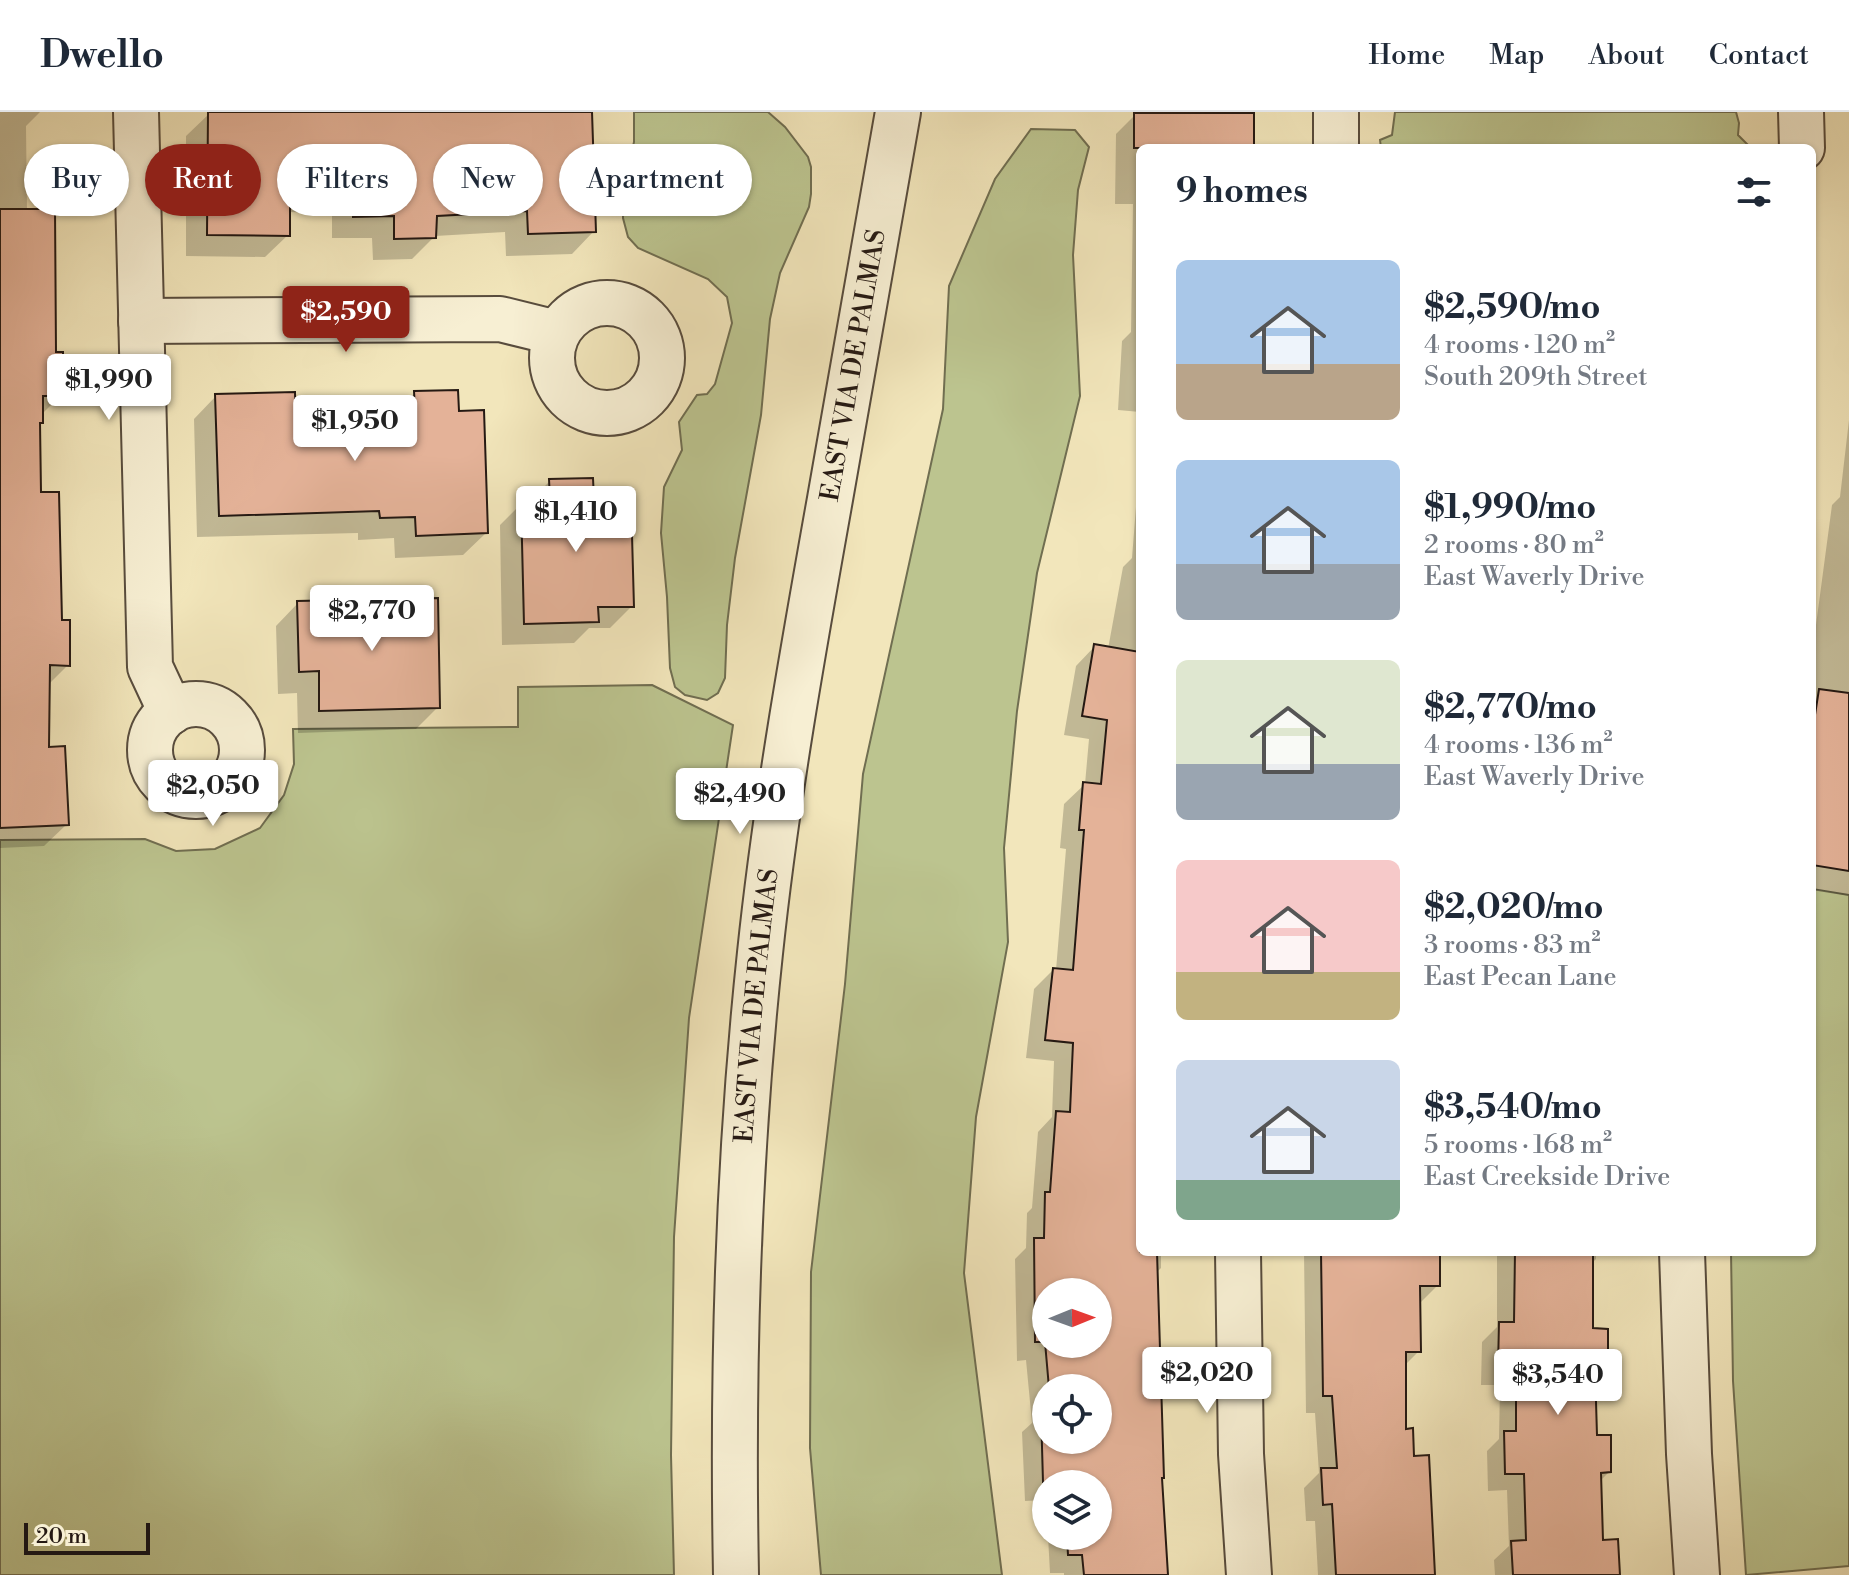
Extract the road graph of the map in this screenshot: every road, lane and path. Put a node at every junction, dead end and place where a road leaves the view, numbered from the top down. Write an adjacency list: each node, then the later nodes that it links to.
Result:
1 (136, 112): 7 (street)
2 (898, 112): 12 (street, EAST VIA DE PALMAS)
3 (1336, 112): 5 (street)
4 (1801, 112): 6 (street)
5 (1336, 144)
6 (1802, 144)
7 (141, 321): 8 (street); 9 (street)
8 (557, 333)
9 (171, 712)
10 (1238, 1256): 13 (street)
11 (1682, 1256): 14 (street)
12 (736, 1575)
13 (1249, 1575)
14 (1697, 1575)

